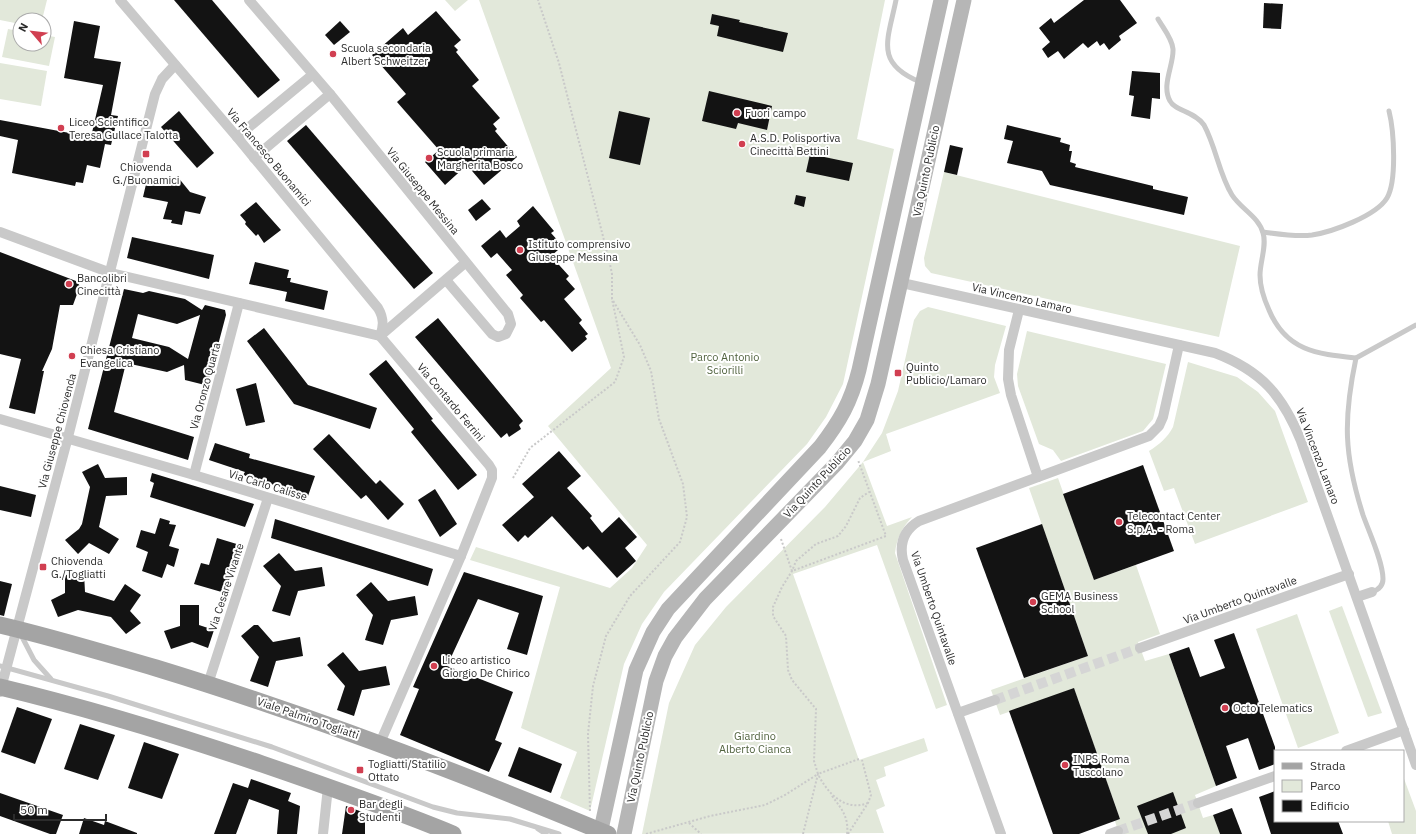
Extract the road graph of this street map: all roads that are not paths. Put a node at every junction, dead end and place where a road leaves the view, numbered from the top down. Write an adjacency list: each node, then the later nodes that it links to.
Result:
1 (120, 0): 7 (street, Via Francesco Buonamici)
2 (249, 0): 8 (street, Via Giuseppe Messina)
3 (896, 0): 9 (lane)
4 (941, 0): 9 (street, Via Quinto Publicio)
5 (964, 0): 20 (street, Via Quinto Publicio)
6 (1158, 19): 15 (lane)
7 (175, 65): 12 (street, Via Francesco Buonamici); 18 (street, Via Giuseppe Chiovenda)
8 (312, 75): 10 (street, Via Giuseppe Messina); 12 (street)
9 (923, 83): 17 (street, Via Quinto Publicio)
10 (330, 94): 13 (street); 16 (street, Via Giuseppe Messina)
11 (1389, 111): 15 (lane)
12 (237, 137): 13 (street, Via Francesco Buonamici)
13 (254, 158): 24 (street, Via Francesco Buonamici)
14 (0, 232): 18 (street)
15 (1263, 232): 26 (lane)
16 (465, 263): 19 (street); 19 (street, Via Giuseppe Messina)
17 (882, 267): 20 (street); 54 (street, Via Quinto Publicio)
18 (110, 273): 21 (street); 28 (street, Via Giuseppe Chiovenda)
19 (446, 280): 24 (street)
20 (902, 283): 22 (street, Via Vincenzo Lamaro); 59 (street, Via Quinto Publicio)
21 (239, 303): 24 (street); 29 (street, Via Oronzo Quarta)
22 (1019, 310): 25 (street, Via Vincenzo Lamaro); 30 (street)
23 (1416, 325): 26 (lane)
24 (380, 336): 32 (street, Via Contardo Ferrini)
25 (1179, 345): 30 (street, Via Umberto Quintavalle); 33 (street, Via Vincenzo Lamaro)
26 (1356, 358): 34 (lane)
27 (0, 418): 28 (street, Via Carlo Calisse)
28 (68, 437): 29 (street, Via Carlo Calisse); 37 (street, Via Giuseppe Chiovenda)
29 (194, 474): 31 (street, Via Carlo Calisse)
30 (1038, 477): 44 (street, Via Umberto Quintavalle)
31 (268, 498): 32 (street, Via Carlo Calisse); 41 (street, Via Cesare Vivante)
32 (461, 556): 46 (street, Via Contardo Ferrini)
33 (1349, 574): 35 (street, Via Vincenzo Lamaro); 38 (street, Via Umberto Quintavalle)
34 (1372, 592): 35 (street)
35 (1357, 597): 45 (street, Via Vincenzo Lamaro)
36 (0, 625): 37 (main road, Viale Palmiro Togliatti)
37 (18, 629): 39 (street, Via Giuseppe Chiovenda); 40 (lane); 41 (main road, Viale Palmiro Togliatti)
38 (1140, 648)
39 (4, 667): 40 (lane); 42 (street, Via Giuseppe Chiovenda)
40 (52, 680): 53 (lane)
41 (208, 684): 46 (main road, Viale Palmiro Togliatti)
42 (1, 689): 51 (main road)
43 (995, 700): 44 (street)
44 (958, 713): 60 (street, Via Umberto Quintavalle)
45 (1404, 730): 47 (street); 48 (street, Via Vincenzo Lamaro)
46 (380, 743): 54 (main road, Viale Palmiro Togliatti)
47 (1349, 750)
48 (1414, 753): 49 (street, Via Vincenzo Lamaro)
49 (1416, 765)
50 (1274, 776): 52 (street)
51 (328, 787): 55 (street); 56 (main road)
52 (1198, 803)
53 (532, 825): 57 (lane); 58 (lane)
54 (603, 833)
55 (322, 834)
56 (453, 834)
57 (546, 834)
58 (559, 834)
59 (624, 834)
60 (1001, 834)

